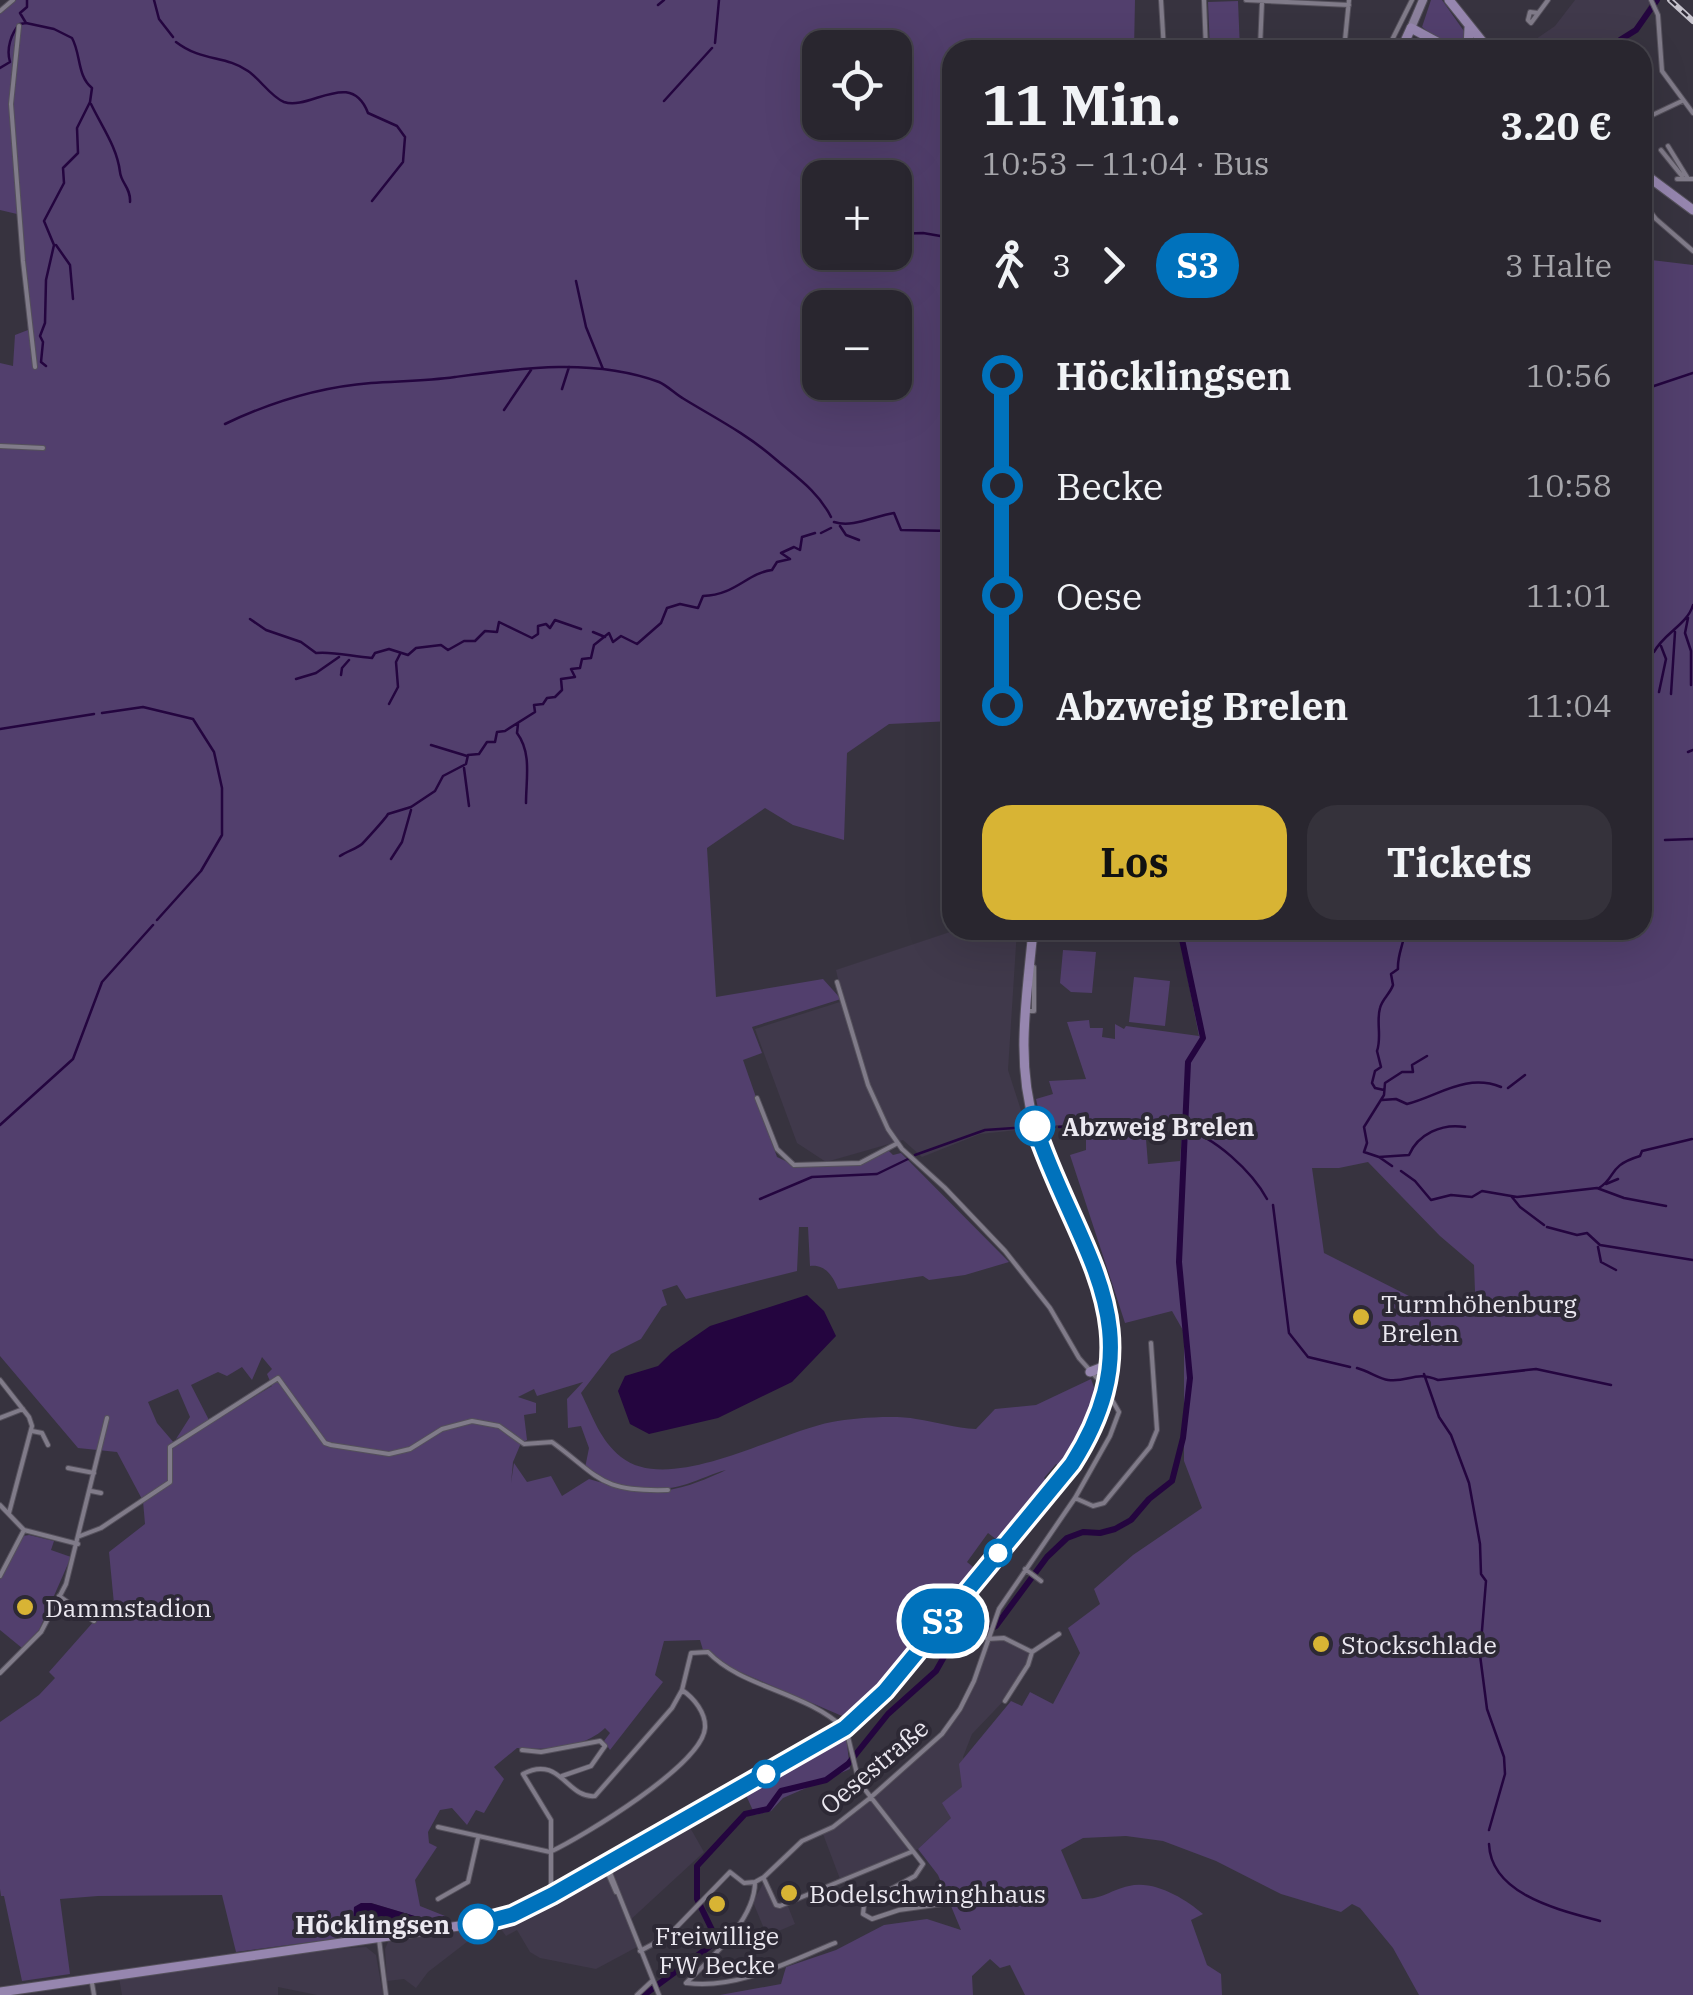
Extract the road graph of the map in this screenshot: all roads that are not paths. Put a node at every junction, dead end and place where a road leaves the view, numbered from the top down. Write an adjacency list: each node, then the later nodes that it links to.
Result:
1 (13, 0): 12 (street)
2 (1161, 0): 18 (street)
3 (1204, 0): 19 (street)
4 (1246, 0): 5 (street)
5 (1262, 0): 11 (street); 20 (street)
6 (1412, 0): 22 (street)
7 (1423, 0): 15 (street)
8 (1449, 0): 16 (main road)
9 (1548, 0): 13 (street)
10 (1653, 2): 27 (street)
11 (1349, 3): 21 (street)
12 (0, 11)
13 (1538, 13)
14 (19, 26): 37 (street)
15 (1411, 28): 17 (main road); 23 (main road); 24 (main road)
16 (1469, 28): 25 (main road); 26 (main road)
17 (1423, 39)
18 (1163, 40)
19 (1206, 40)
20 (1260, 40)
21 (1345, 40)
22 (1392, 40)
23 (1405, 40)
24 (1433, 40)
25 (1468, 40)
26 (1477, 40)
27 (1682, 101): 28 (street); 29 (street)
28 (1693, 112)
29 (1652, 115)
30 (1668, 146): 32 (street)
31 (1661, 150): 32 (street)
32 (1685, 178)
33 (1652, 179): 34 (main road)
34 (1693, 210)
35 (1652, 215): 36 (street)
36 (1693, 251)
37 (35, 367)
38 (0, 446): 39 (street)
39 (43, 448)
40 (1032, 940): 45 (main road)
41 (837, 982): 43 (street)
42 (757, 1098): 43 (street)
43 (898, 1143): 46 (street)
44 (1151, 1342): 62 (street)
45 (1108, 1366): 46 (main road); 48 (main road)
46 (1090, 1372): 48 (street)
47 (0, 1380): 51 (street)
48 (1104, 1386): 49 (street); 50 (main road)
49 (1115, 1401): 50 (main road); 62 (street, Oesestraße)
50 (1099, 1406): 79 (main road)
51 (23, 1409): 52 (street); 54 (street)
52 (0, 1418)
53 (107, 1418): 57 (street)
54 (32, 1432): 55 (street); 64 (street)
55 (48, 1444)
56 (68, 1468): 57 (street)
57 (94, 1473): 60 (street)
58 (82, 1490): 60 (street)
59 (668, 1490): 66 (street)
60 (91, 1491): 61 (street); 66 (street)
61 (101, 1493)
62 (1075, 1498): 68 (street, Oesestraße)
63 (0, 1505): 64 (street)
64 (9, 1513): 65 (street)
65 (24, 1530): 67 (street); 69 (street)
66 (80, 1536): 67 (street)
67 (78, 1544): 71 (street)
68 (1025, 1569): 70 (street); 74 (street, Oesestraße)
69 (0, 1576)
70 (1041, 1582)
71 (59, 1596): 72 (street); 76 (street)
72 (94, 1621)
73 (1059, 1634): 75 (street)
74 (987, 1639): 75 (street); 83 (street, Oesestraße)
75 (1032, 1652): 78 (street)
76 (0, 1674)
77 (682, 1690): 79 (street); 81 (street); 86 (street)
78 (1005, 1701)
79 (846, 1733): 82 (main road); 83 (street)
80 (522, 1750): 81 (street)
81 (562, 1776): 86 (street)
82 (756, 1779): 88 (main road); 93 (street)
83 (870, 1798): 87 (street); 89 (street, Oesestraße)
84 (438, 1827): 85 (street)
85 (478, 1838): 86 (street); 94 (street)
86 (550, 1852): 93 (street)
87 (912, 1852): 89 (street); 95 (street)
88 (606, 1865): 93 (main road); 98 (street)
89 (764, 1877): 90 (street, Oesestraße)
90 (755, 1882): 91 (street); 92 (street)
91 (744, 1883): 92 (street); 98 (street)
92 (755, 1892): 97 (street)
93 (552, 1893): 96 (main road)
94 (438, 1899)
95 (942, 1904)
96 (379, 1939): 99 (main road); 104 (street)
97 (835, 1943)
98 (640, 1950): 100 (street)
99 (92, 1978): 102 (main road); 103 (street)
100 (652, 1982): 101 (street); 105 (street)
101 (658, 1993)
102 (2, 1994)
103 (94, 1995)
104 (386, 1995)
105 (636, 1995)

